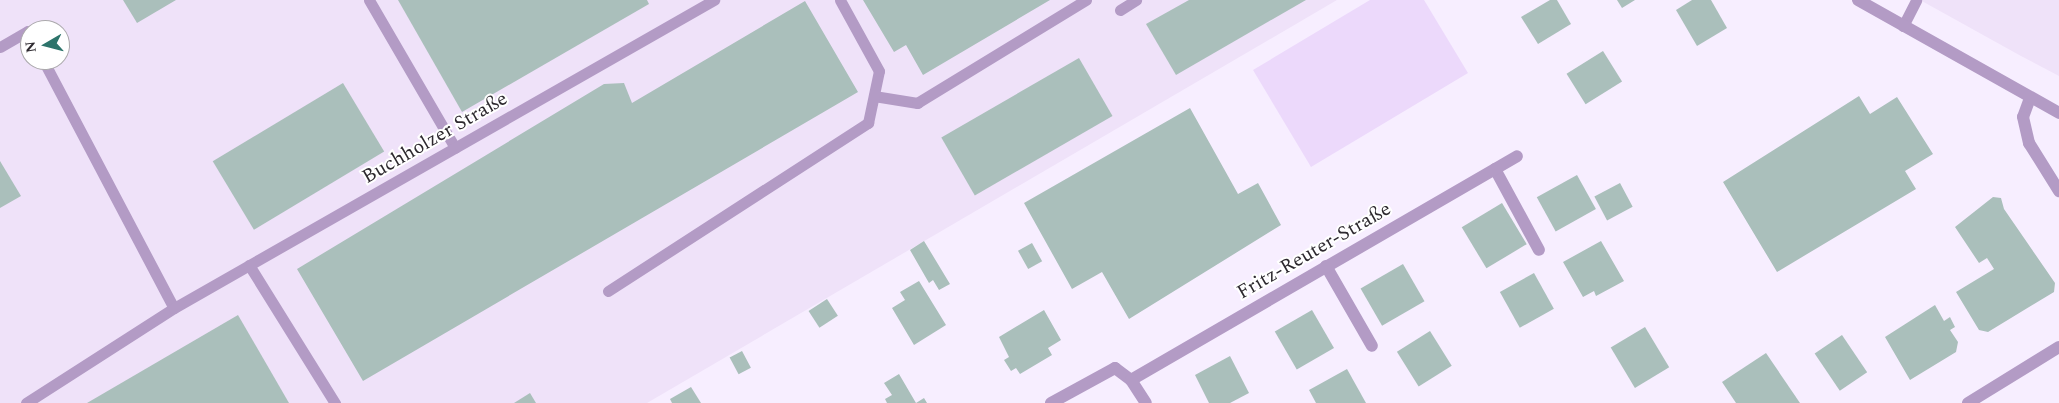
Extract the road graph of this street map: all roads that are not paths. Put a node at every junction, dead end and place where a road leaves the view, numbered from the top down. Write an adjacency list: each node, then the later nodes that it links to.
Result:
1 (369, 0): 16 (lane)
2 (714, 0): 16 (lane, Buchholzer Straße)
3 (840, 0): 13 (lane)
4 (1086, 0): 13 (lane)
5 (1136, 0): 8 (lane)
6 (1858, 0): 9 (street)
7 (1916, 0): 9 (lane)
8 (1120, 10)
9 (1903, 26): 14 (street)
10 (20, 37): 11 (lane)
11 (0, 47)
12 (48, 70): 24 (lane)
13 (874, 96): 23 (lane)
14 (2030, 98): 15 (street); 19 (street)
15 (2059, 113)
16 (455, 148): 21 (lane, Buchholzer Straße)
17 (1517, 156): 18 (street, Fritz-Reuter-Straße)
18 (1494, 169): 20 (street); 22 (street, Fritz-Reuter-Straße)
19 (2059, 191)
20 (1539, 250)
21 (249, 265): 24 (lane, Buchholzer Straße); 29 (lane)
22 (1326, 266): 25 (street); 27 (street, Fritz-Reuter-Straße)
23 (608, 291)
24 (174, 308): 28 (lane, Buchholzer Straße)
25 (1372, 346)
26 (2059, 347): 32 (street)
27 (1130, 380): 30 (street); 31 (street)
28 (26, 403)
29 (335, 403)
30 (1051, 403)
31 (1146, 403)
32 (1968, 403)

